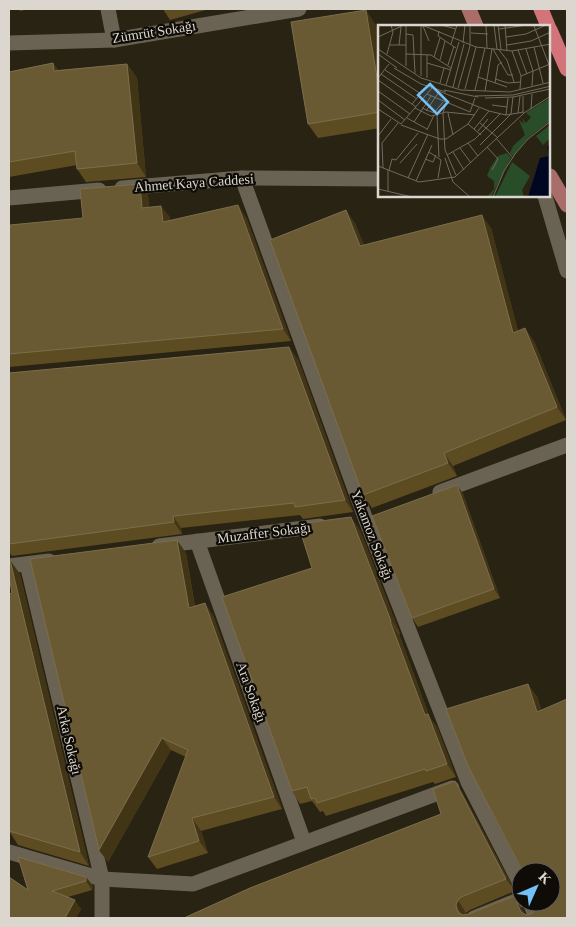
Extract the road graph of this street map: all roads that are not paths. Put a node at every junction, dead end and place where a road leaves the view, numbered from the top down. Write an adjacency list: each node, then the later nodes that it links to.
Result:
1 (108, 9): 8 (street)
2 (299, 9): 8 (street, Zümrüt Sokağı)
3 (469, 9): 5 (main road)
4 (541, 9): 6 (highway)
5 (476, 25)
6 (548, 25)
7 (551, 32): 10 (highway)
8 (114, 40): 9 (street, Zümrüt Sokağı)
9 (9, 43)
10 (567, 68)
11 (242, 178): 13 (street, Ahmet Kaya Caddesi); 14 (street, Ahmet Kaya Caddesi); 26 (street, Yakamoz Sokağı)
12 (551, 178): 16 (main road)
13 (378, 179)
14 (9, 198)
15 (546, 198): 17 (street)
16 (567, 206)
17 (567, 271)
18 (567, 445): 19 (street)
19 (430, 496)
20 (336, 524): 21 (street, Muzaffer Sokağı)
21 (197, 541): 22 (street, Muzaffer Sokağı); 27 (street, Ara Sokağı)
22 (141, 549)
23 (65, 559): 24 (street)
24 (28, 564): 25 (street); 30 (street, Arka Sokağı)
25 (9, 566)
26 (468, 782): 27 (street); 29 (street, Yakamoz Sokağı)
27 (304, 842): 30 (street)
28 (9, 852): 30 (street)
29 (511, 866)
30 (102, 880): 32 (street, Arka Sokağı)
31 (511, 903): 33 (street)
32 (102, 918)
33 (474, 918)

